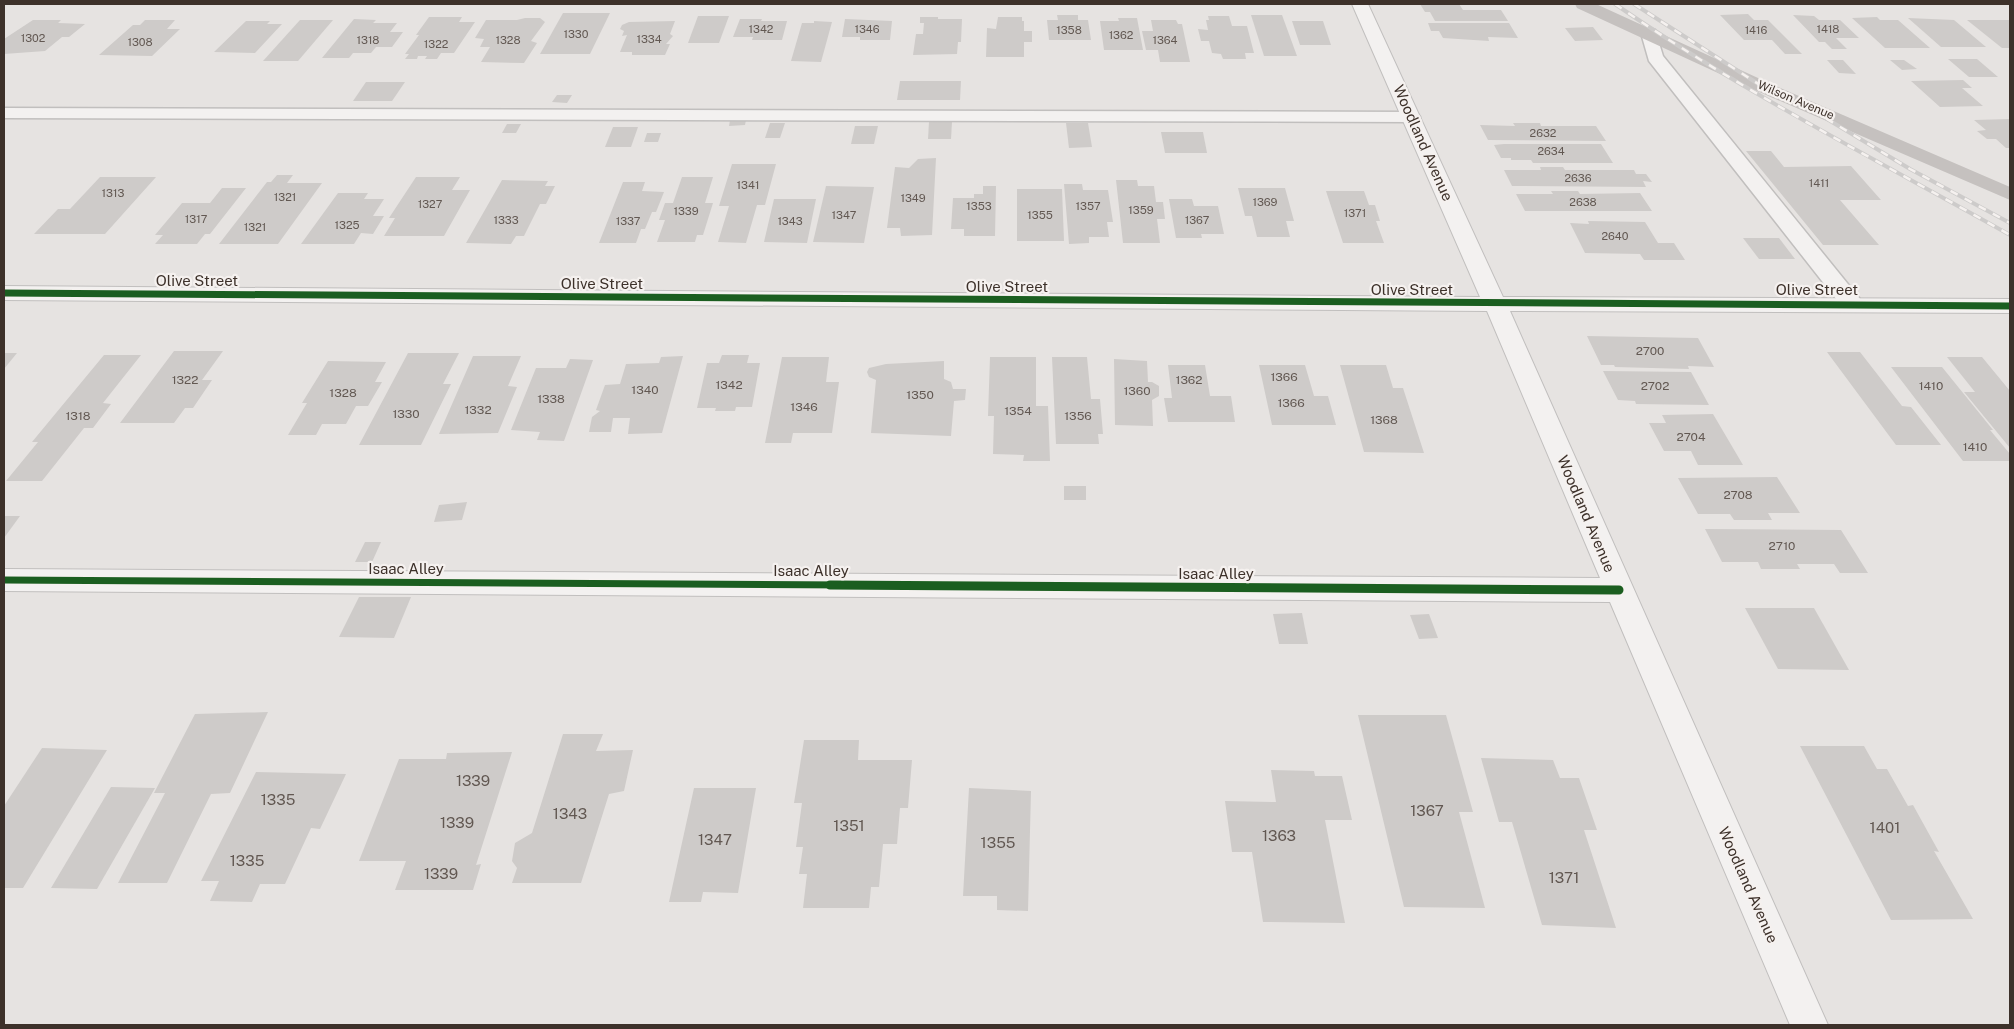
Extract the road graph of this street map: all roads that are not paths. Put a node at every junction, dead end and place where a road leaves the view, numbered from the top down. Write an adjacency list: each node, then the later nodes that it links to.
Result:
1 (1360, 4): 5 (street, Woodland Avenue)
2 (1583, 4): 3 (street, Wilson Avenue)
3 (1649, 33): 6 (street, Wilson Avenue); 9 (lane)
4 (4, 113): 5 (lane)
5 (1410, 117): 8 (street, Woodland Avenue)
6 (2010, 194)
7 (4, 294): 8 (street, Olive Street)
8 (1495, 304): 9 (street, Olive Street); 12 (street, Woodland Avenue)
9 (1852, 304): 10 (street, Olive Street)
10 (2010, 306)
11 (4, 580): 12 (street, Isaac Alley)
12 (1619, 590): 13 (street, Woodland Avenue)
13 (1809, 1025)

